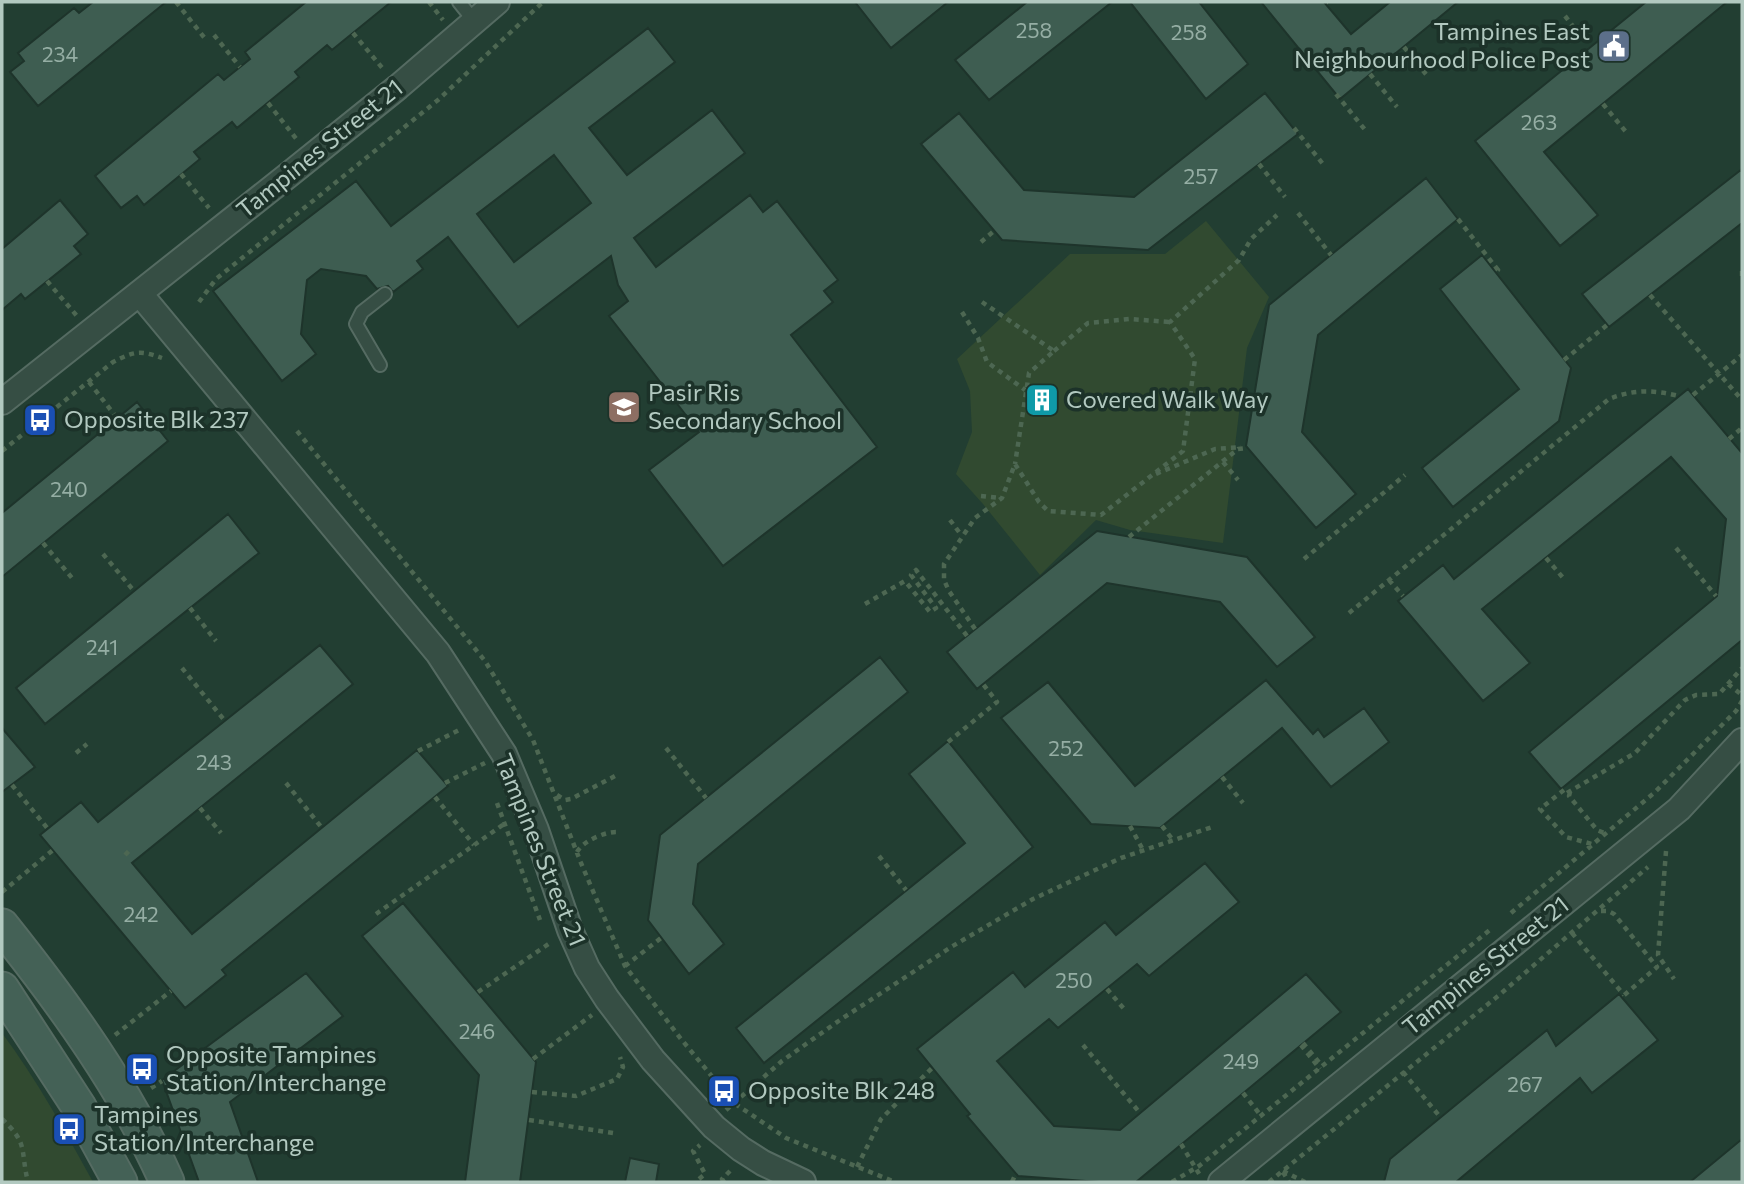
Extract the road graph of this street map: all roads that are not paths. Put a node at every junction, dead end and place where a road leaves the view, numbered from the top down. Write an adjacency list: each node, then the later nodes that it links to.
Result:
1 (459, 2): 3 (lane)
2 (497, 2): 3 (street, Tampines Street 21)
3 (475, 22): 4 (street, Tampines Street 21)
4 (141, 294): 7 (street, Tampines Street 21); 13 (street, Tampines Street 21)
5 (385, 294): 6 (lane)
6 (380, 365)
7 (2, 402)
8 (1742, 741): 14 (street, Tampines Street 21)
9 (2, 926): 12 (main road)
10 (2, 989): 11 (main road)
11 (120, 1182)
12 (167, 1182)
13 (803, 1182)
14 (1221, 1182)

